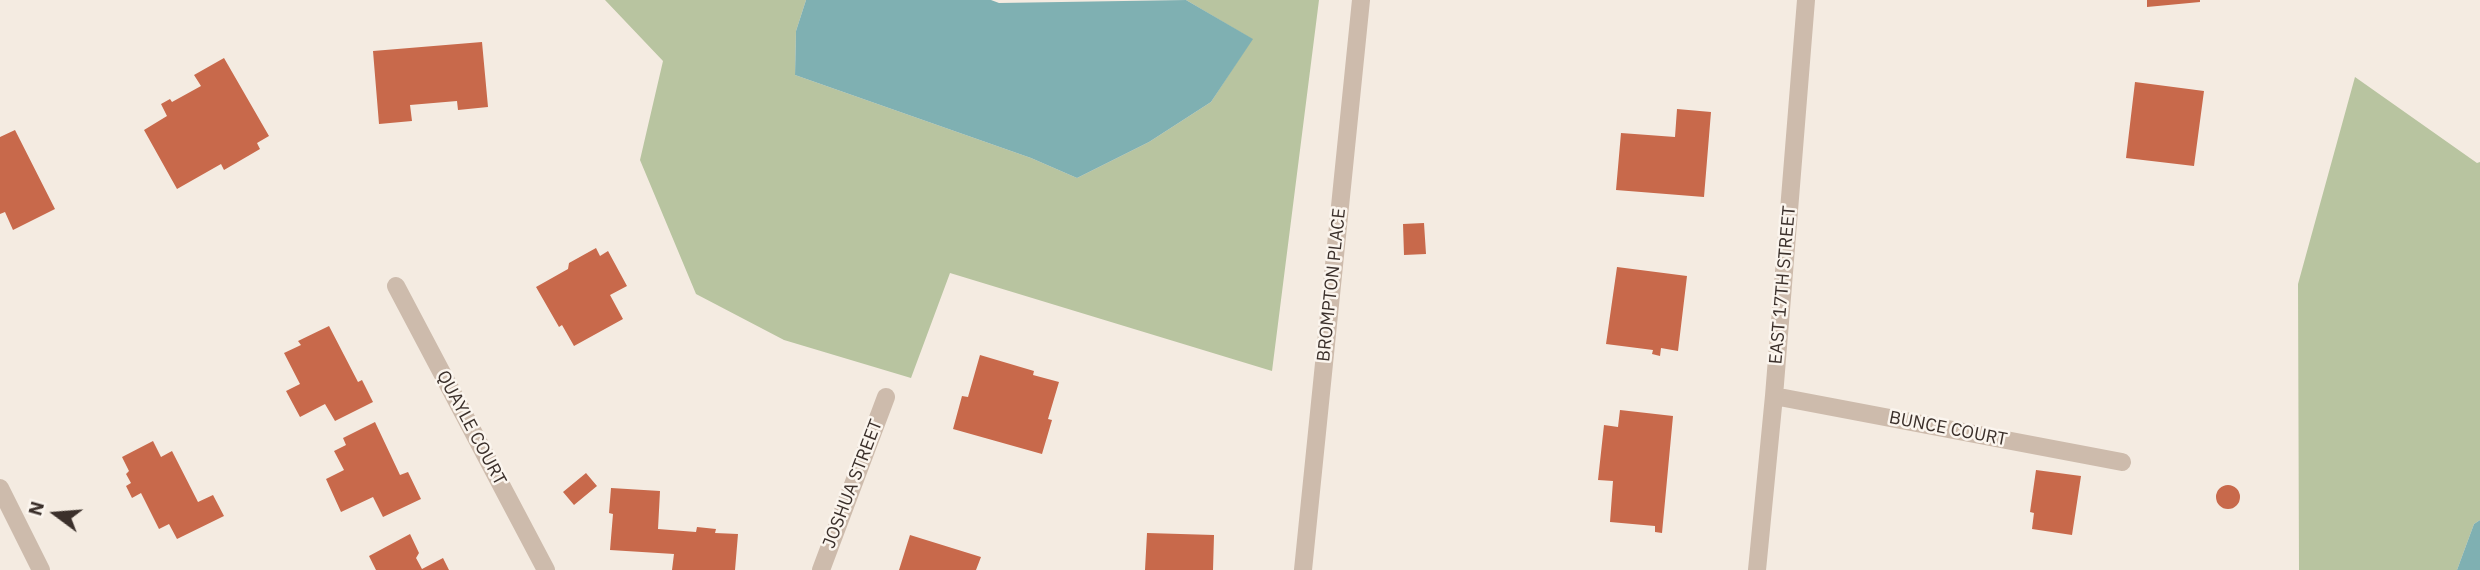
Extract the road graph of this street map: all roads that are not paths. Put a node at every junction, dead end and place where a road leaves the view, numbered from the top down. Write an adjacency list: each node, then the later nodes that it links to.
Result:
1 (1361, 0): 11 (street, BROMPTON PLACE)
2 (1806, 0): 4 (street, EAST 17TH STREET)
3 (396, 286): 9 (street, QUAYLE COURT)
4 (1774, 396): 6 (street, BUNCE COURT); 12 (street, EAST 17TH STREET)
5 (886, 397): 10 (street, JOSHUA STREET)
6 (2122, 462)
7 (0, 488): 8 (street)
8 (41, 570)
9 (546, 570)
10 (821, 570)
11 (1303, 570)
12 (1757, 570)

